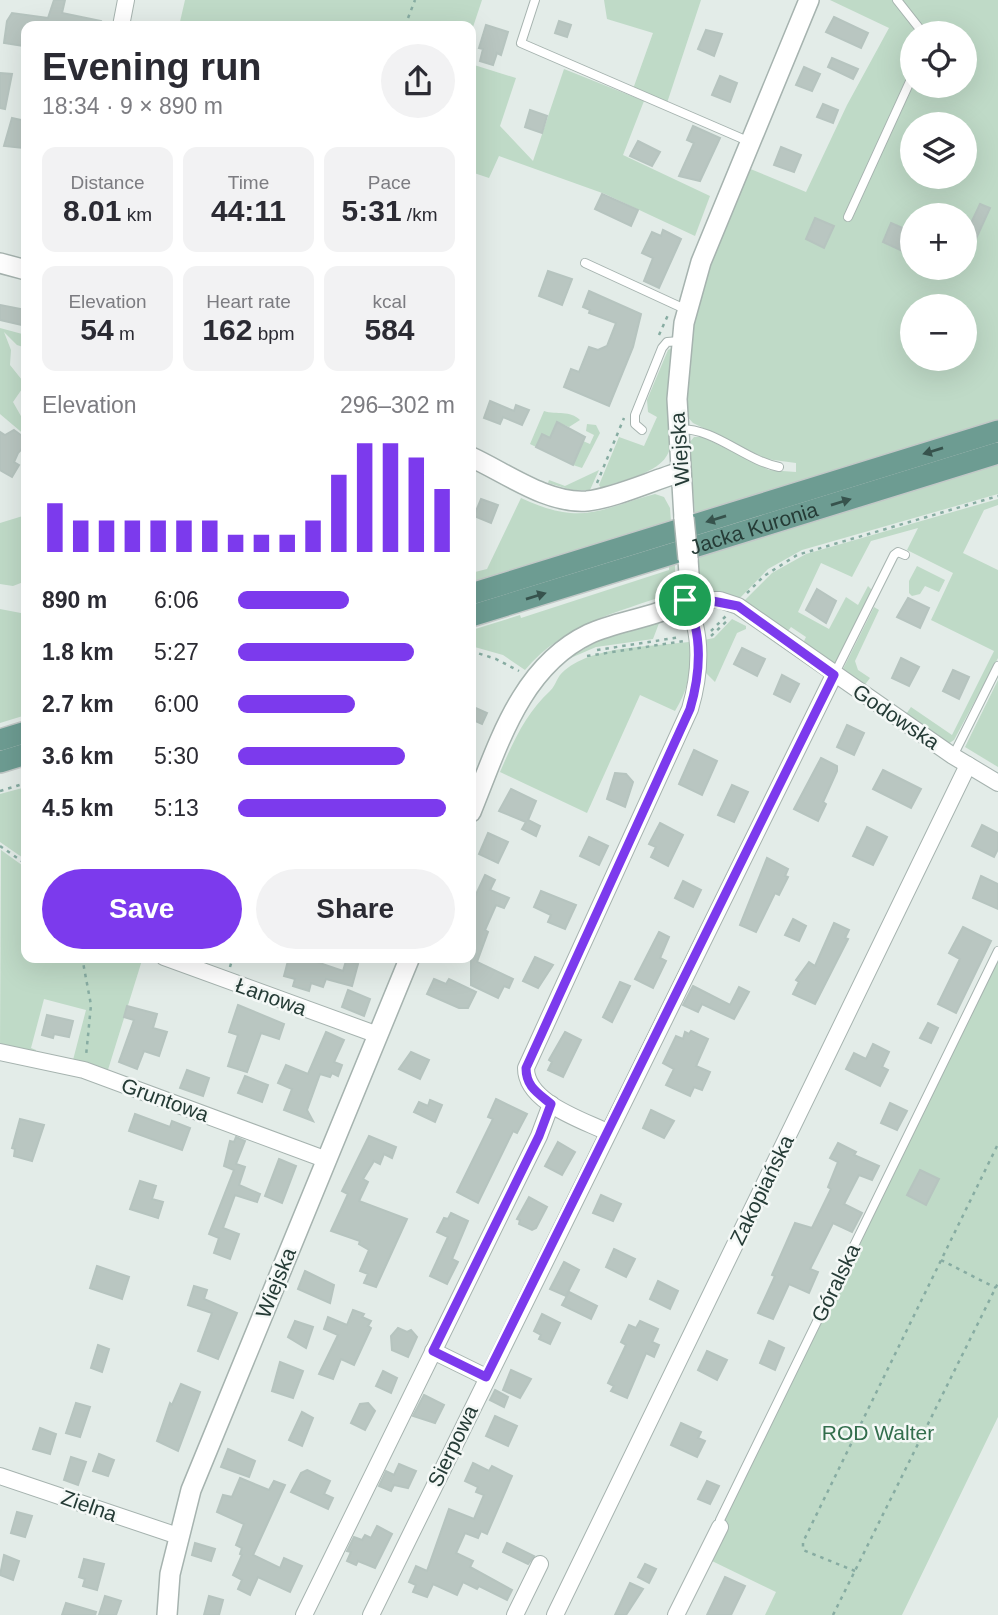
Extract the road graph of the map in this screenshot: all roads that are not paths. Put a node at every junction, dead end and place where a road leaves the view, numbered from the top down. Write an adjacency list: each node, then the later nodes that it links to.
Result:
1 (126, 0): 5 (street)
2 (535, 0): 8 (lane)
3 (809, 0): 8 (street, Wiejska)
4 (897, 0): 6 (lane)
5 (122, 21)
6 (914, 21)
7 (902, 98): 9 (lane)
8 (750, 142): 13 (street, Wiejska)
9 (848, 217)
10 (584, 262): 13 (lane)
11 (0, 263): 12 (street)
12 (21, 269)
13 (687, 310): 14 (street, Wiejska)
14 (681, 341): 15 (street, Wiejska); 16 (lane)
15 (678, 429): 20 (lane); 21 (street, Wiejska)
16 (642, 430)
17 (998, 431): 23 (main road, Jacka Kuronia, one-way to 23)
18 (998, 453): 25 (main road, Jacka Kuronia, one-way to 18)
19 (476, 459): 21 (street)
20 (779, 467)
21 (681, 472): 24 (street, Wiejska, bridge)
22 (905, 555): 27 (lane)
23 (476, 592)
24 (685, 600): 27 (street, Godowska); 35 (street); 41 (street)
25 (476, 614)
26 (998, 666): 31 (lane)
27 (834, 675): 31 (street, Godowska); 42 (street, Sierpowa)
28 (21, 734): 29 (main road)
29 (0, 740)
30 (21, 756): 32 (main road)
31 (953, 756): 33 (street, Godowska)
32 (0, 762)
33 (968, 765): 34 (street, Godowska); 54 (street, Zakopiańska)
34 (998, 783)
35 (476, 810)
36 (998, 951): 47 (lane, Góralska)
37 (180, 963): 39 (street, Łanowa)
38 (408, 963): 39 (street, Wiejska)
39 (378, 1035): 43 (street, Wiejska)
40 (0, 1052): 43 (street, Gruntowa)
41 (551, 1104): 42 (street); 44 (street)
42 (607, 1132): 45 (street, Sierpowa)
43 (327, 1160): 48 (street, Wiejska)
44 (433, 1351): 45 (street); 51 (street)
45 (486, 1377): 52 (street, Sierpowa)
46 (0, 1476): 48 (street, Zielna)
47 (720, 1527): 55 (street, Góralska)
48 (178, 1536): 50 (street, Wiejska)
49 (540, 1563): 53 (street)
50 (167, 1615)
51 (304, 1615)
52 (371, 1615)
53 (515, 1615)
54 (555, 1615)
55 (677, 1615)

